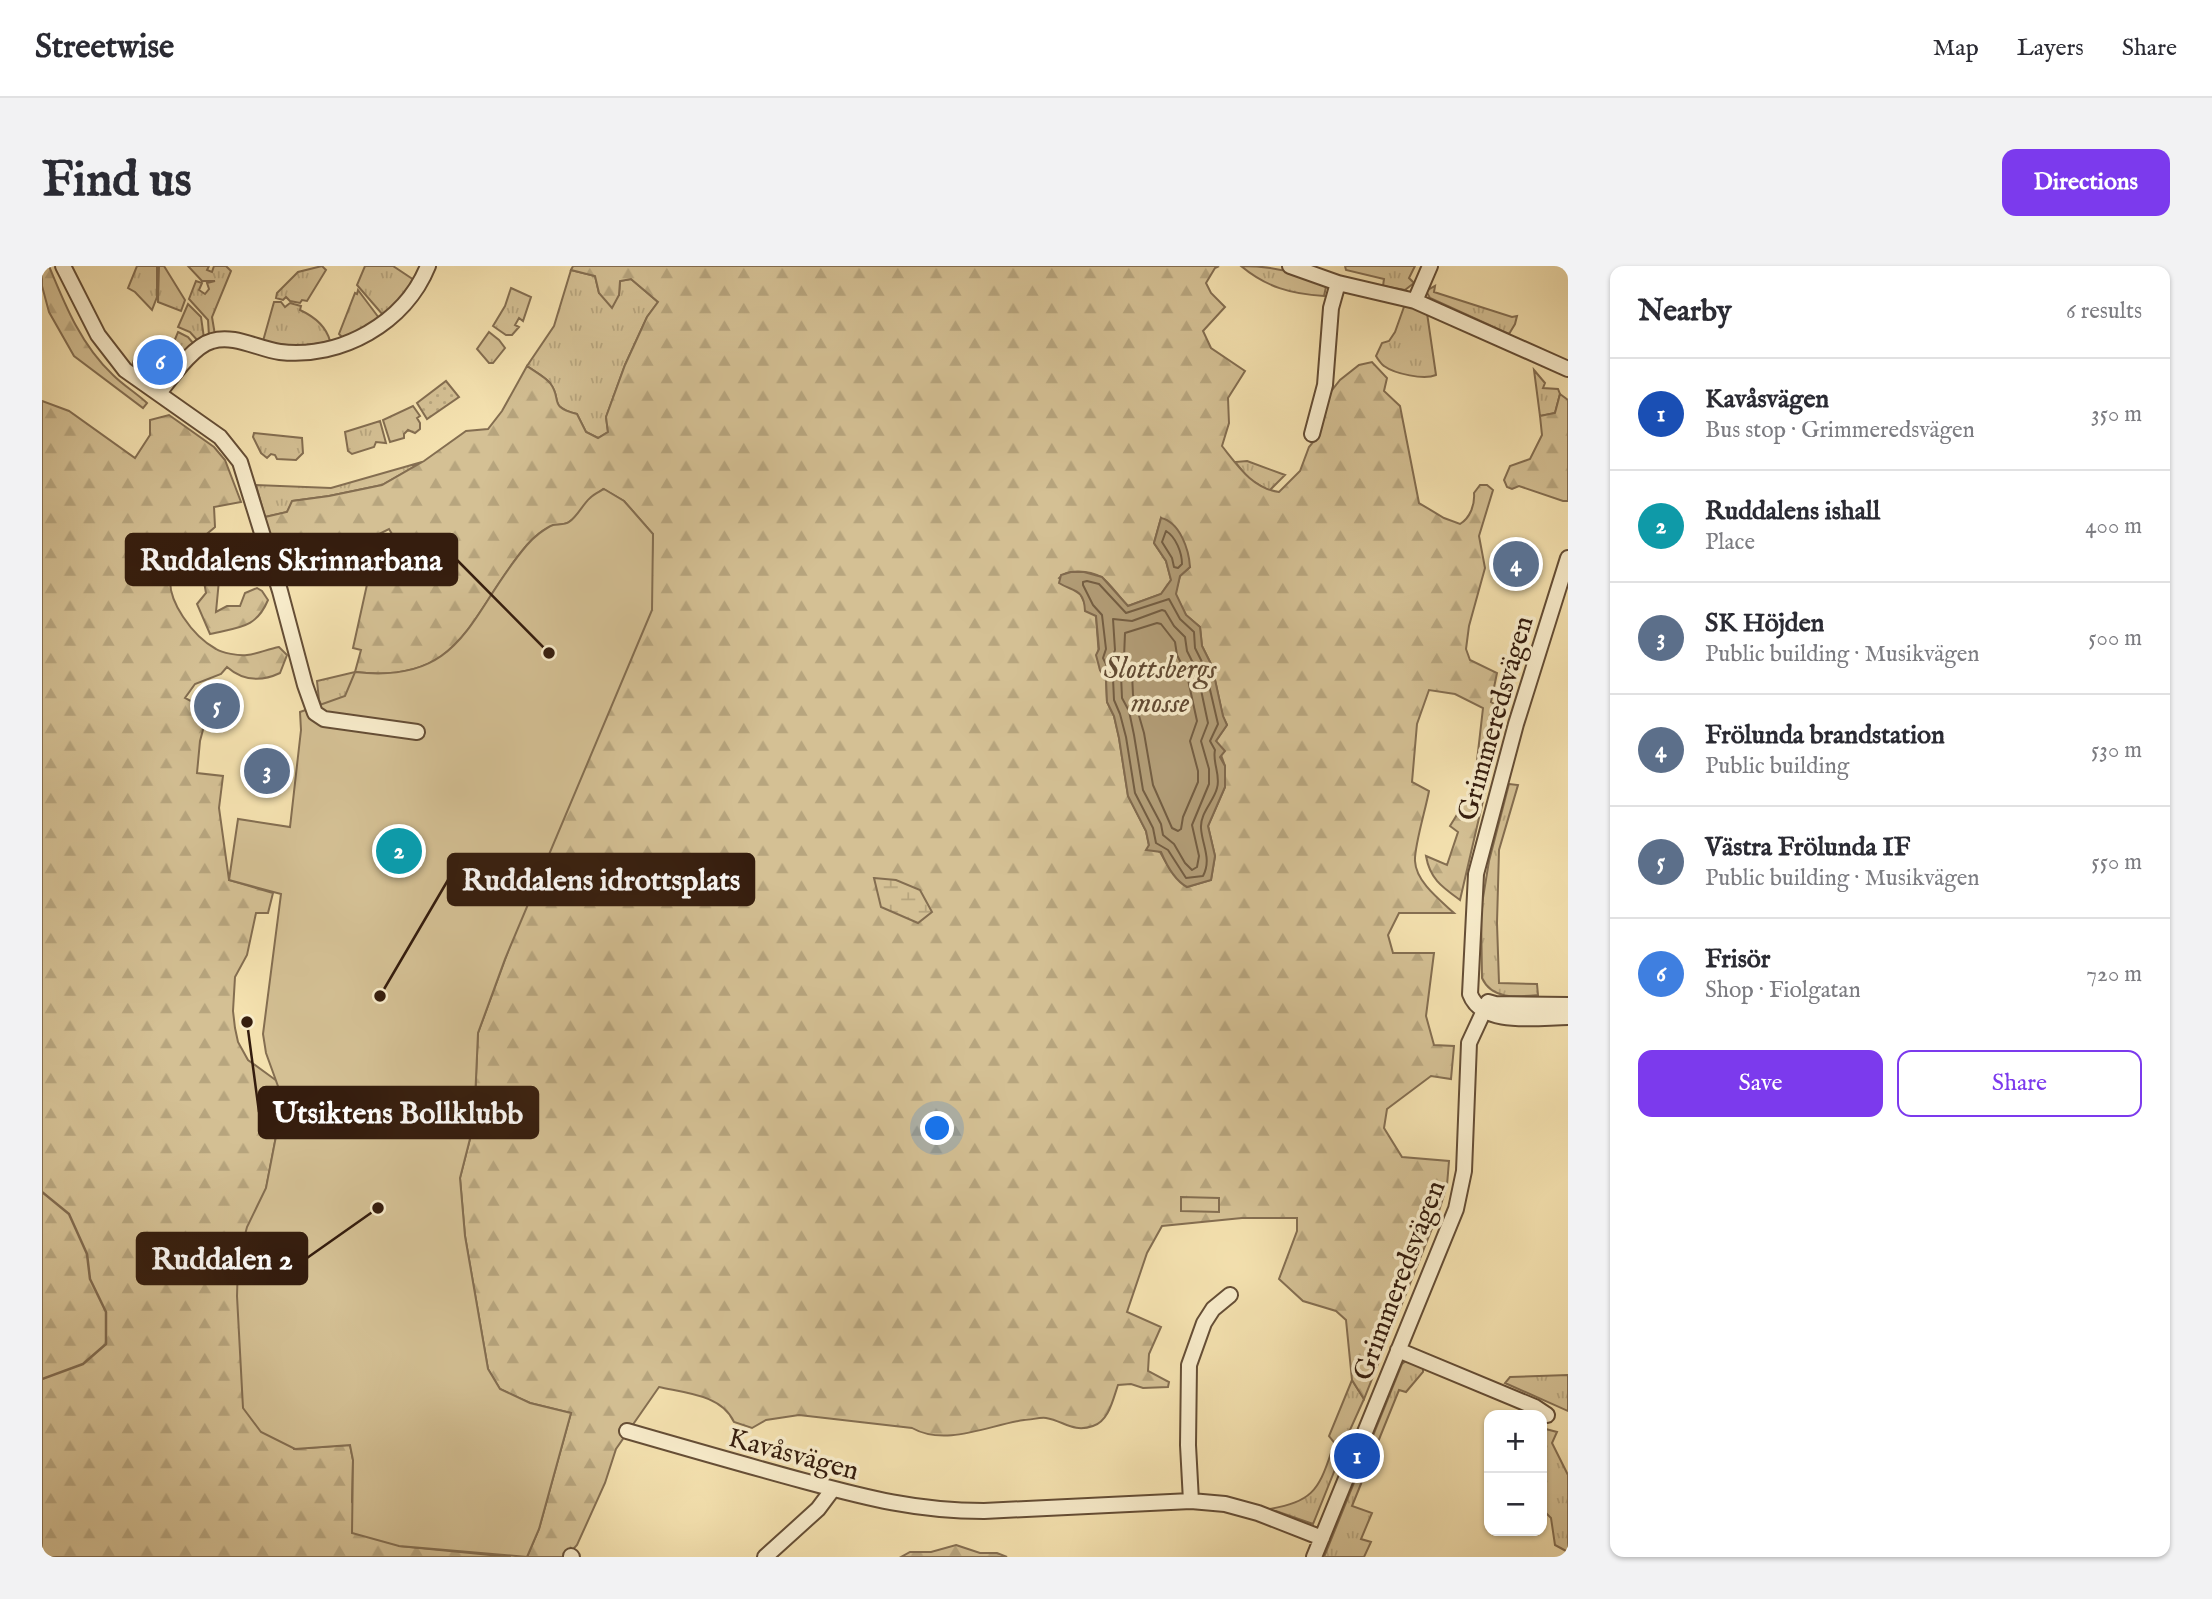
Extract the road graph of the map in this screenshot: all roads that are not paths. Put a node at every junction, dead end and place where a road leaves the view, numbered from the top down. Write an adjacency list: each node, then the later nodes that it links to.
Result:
1 (63, 266): 8 (street)
2 (428, 266): 8 (street)
3 (1290, 266): 5 (street)
4 (1430, 266): 6 (street)
5 (1338, 283): 6 (street); 9 (street)
6 (1415, 301): 7 (street)
7 (1568, 369)
8 (159, 393): 11 (street)
9 (1312, 434)
10 (1568, 558): 13 (street, Grimmeredsvägen)
11 (417, 732)
12 (1568, 1005): 13 (street)
13 (1485, 1006): 14 (street); 16 (street, Grimmeredsvägen)
14 (1568, 1017)
15 (1230, 1295): 20 (street)
16 (1398, 1350): 17 (street); 21 (street, Grimmeredsvägen)
17 (1539, 1410)
18 (627, 1431): 19 (street, Kavåsvägen)
19 (833, 1489): 20 (street, Kavåsvägen); 22 (street)
20 (1191, 1501): 21 (street, Kavåsvägen)
21 (1322, 1538): 23 (street, Grimmeredsvägen)
22 (765, 1557)
23 (1314, 1557)

